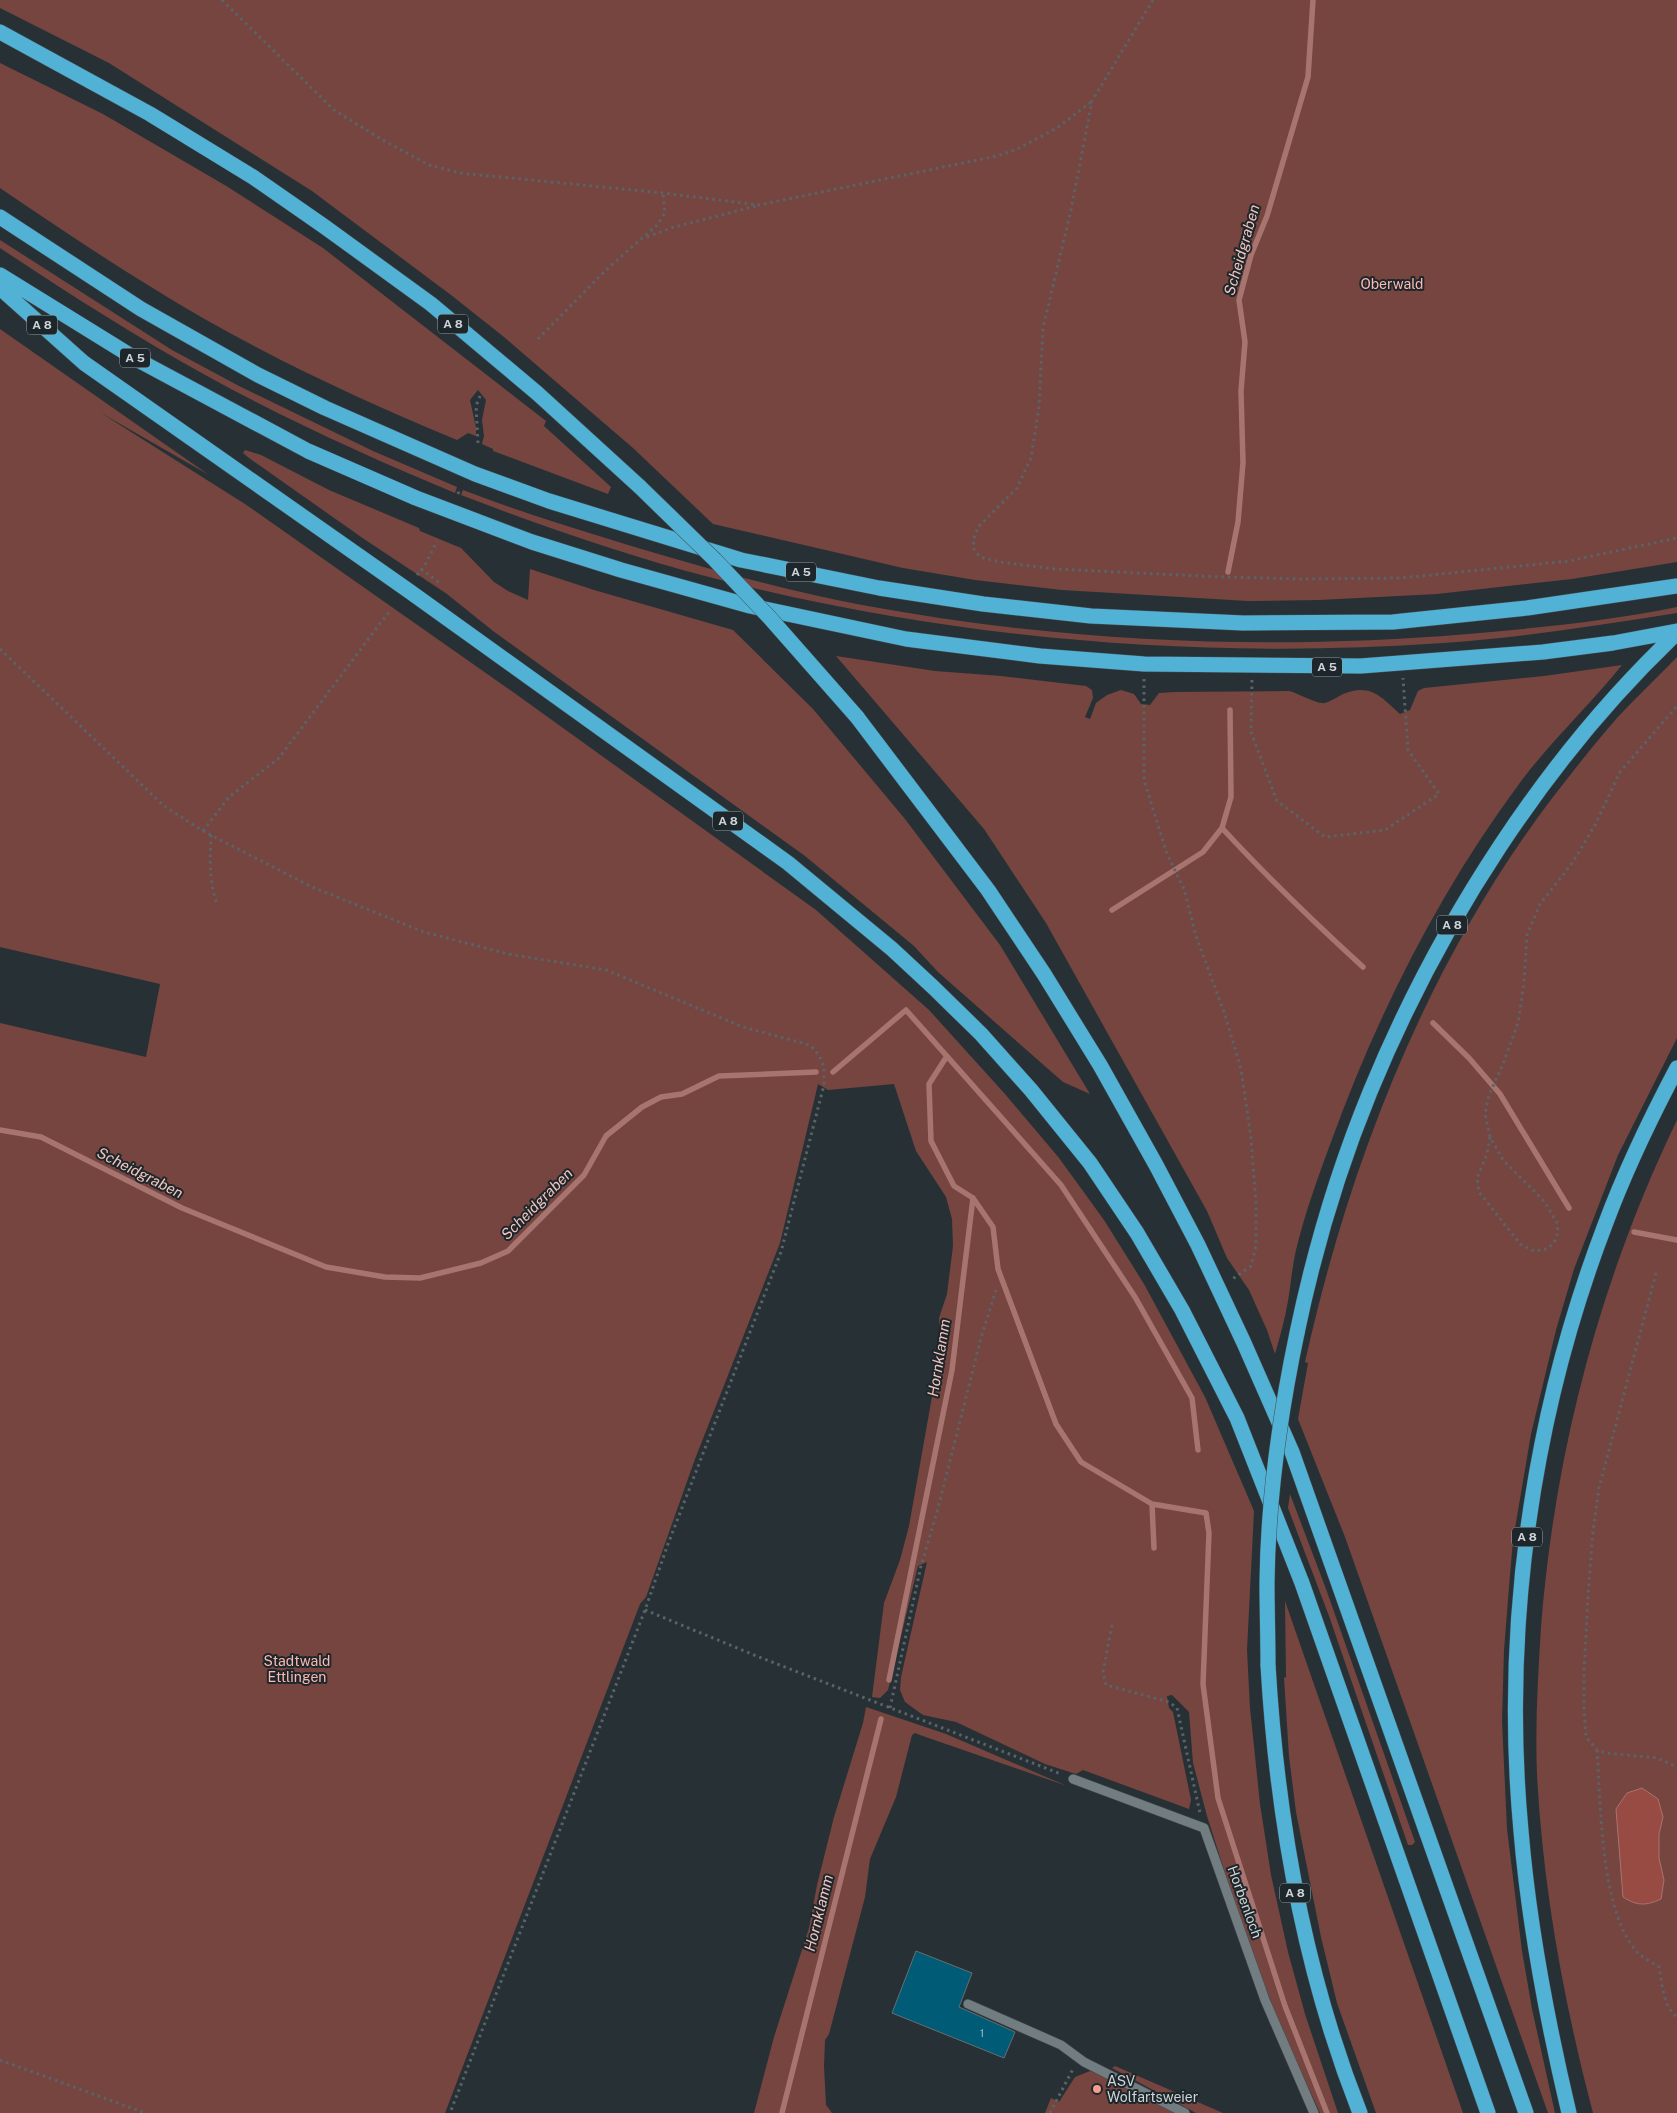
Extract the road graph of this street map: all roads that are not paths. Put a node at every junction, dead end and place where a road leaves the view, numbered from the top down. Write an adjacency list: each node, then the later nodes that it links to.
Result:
1 (0, 32): 14 (highway, A 8, bridge)
2 (0, 217): 5 (highway, A 5)
3 (0, 275): 6 (highway, A 5)
4 (0, 288): 13 (highway, A 8)
5 (1677, 586)
6 (1677, 632): 12 (highway, A 8, bridge)
7 (1677, 1068): 15 (highway, A 8)
8 (1073, 1779): 11 (lane, Horbenloch)
9 (968, 2004): 10 (lane)
10 (1185, 2113)
11 (1314, 2113)
12 (1360, 2113)
13 (1488, 2113)
14 (1526, 2113)
15 (1568, 2113)

